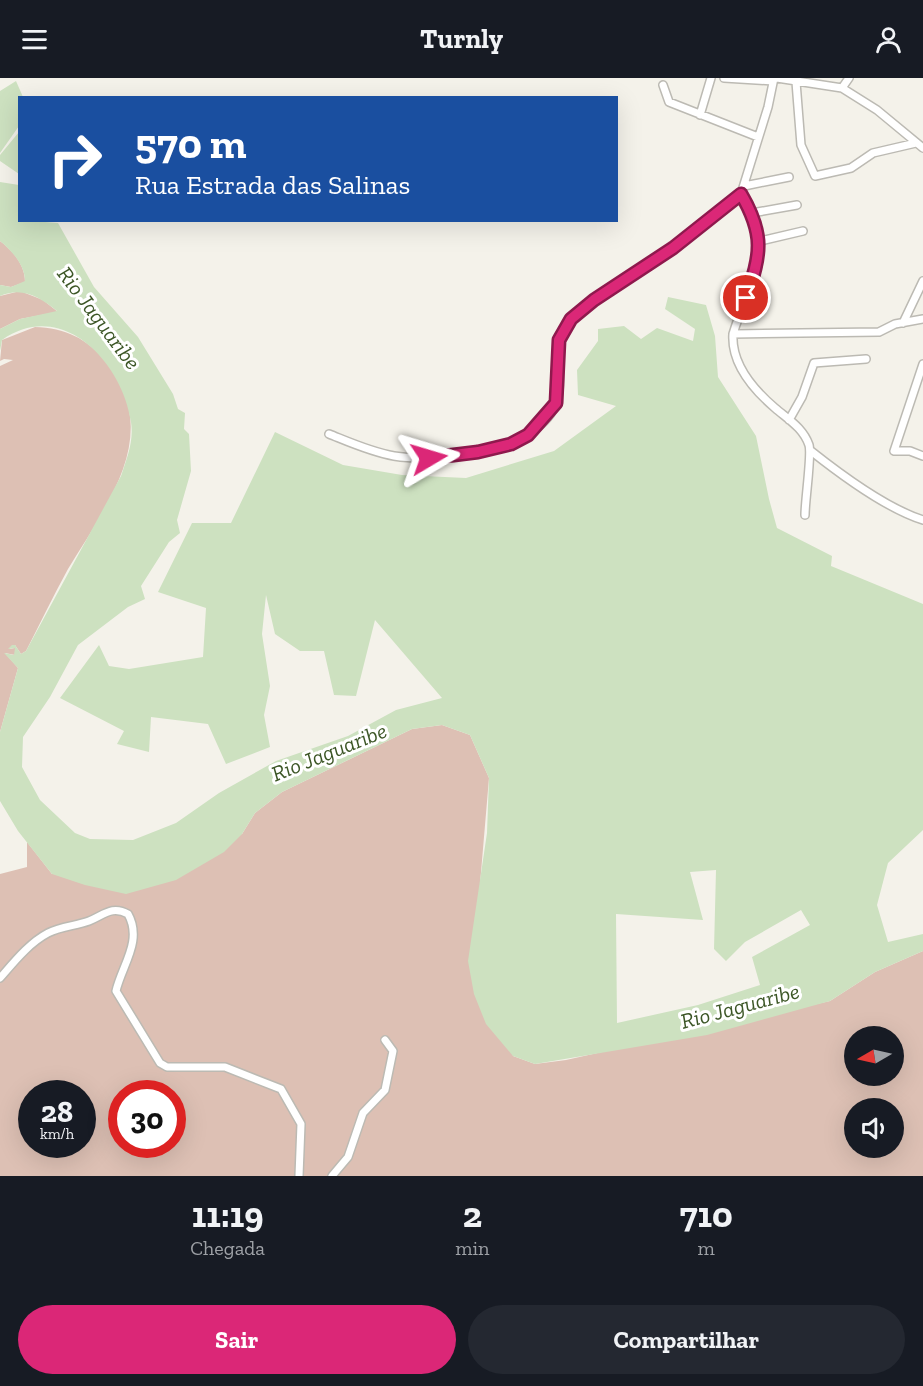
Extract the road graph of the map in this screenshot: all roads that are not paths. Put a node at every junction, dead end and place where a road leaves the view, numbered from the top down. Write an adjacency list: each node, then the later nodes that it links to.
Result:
1 (711, 78): 10 (street)
2 (724, 78): 5 (street)
3 (837, 78): 9 (street)
4 (849, 78): 9 (street)
5 (737, 79): 6 (street)
6 (775, 79): 7 (street); 11 (street)
7 (796, 81): 9 (street); 12 (street)
8 (663, 85): 10 (street)
9 (842, 88): 12 (street)
10 (700, 115): 11 (street)
11 (758, 137): 15 (street)
12 (916, 143): 13 (street)
13 (923, 148)
14 (789, 177): 15 (street)
15 (742, 190): 17 (street); 27 (street)
16 (797, 205): 17 (street)
17 (752, 213): 19 (street)
18 (803, 231): 19 (street)
19 (760, 241): 23 (street)
20 (923, 281): 22 (street)
21 (923, 319): 22 (street)
22 (903, 323): 23 (street)
23 (733, 334): 26 (street)
24 (866, 358): 26 (street)
25 (923, 364): 29 (street)
26 (789, 420): 28 (street)
27 (329, 434)
28 (811, 451): 30 (street); 31 (street)
29 (923, 456)
30 (805, 515)
31 (923, 520)
32 (0, 978): 34 (street)
33 (386, 1040): 35 (street)
34 (299, 1176)
35 (332, 1176)

